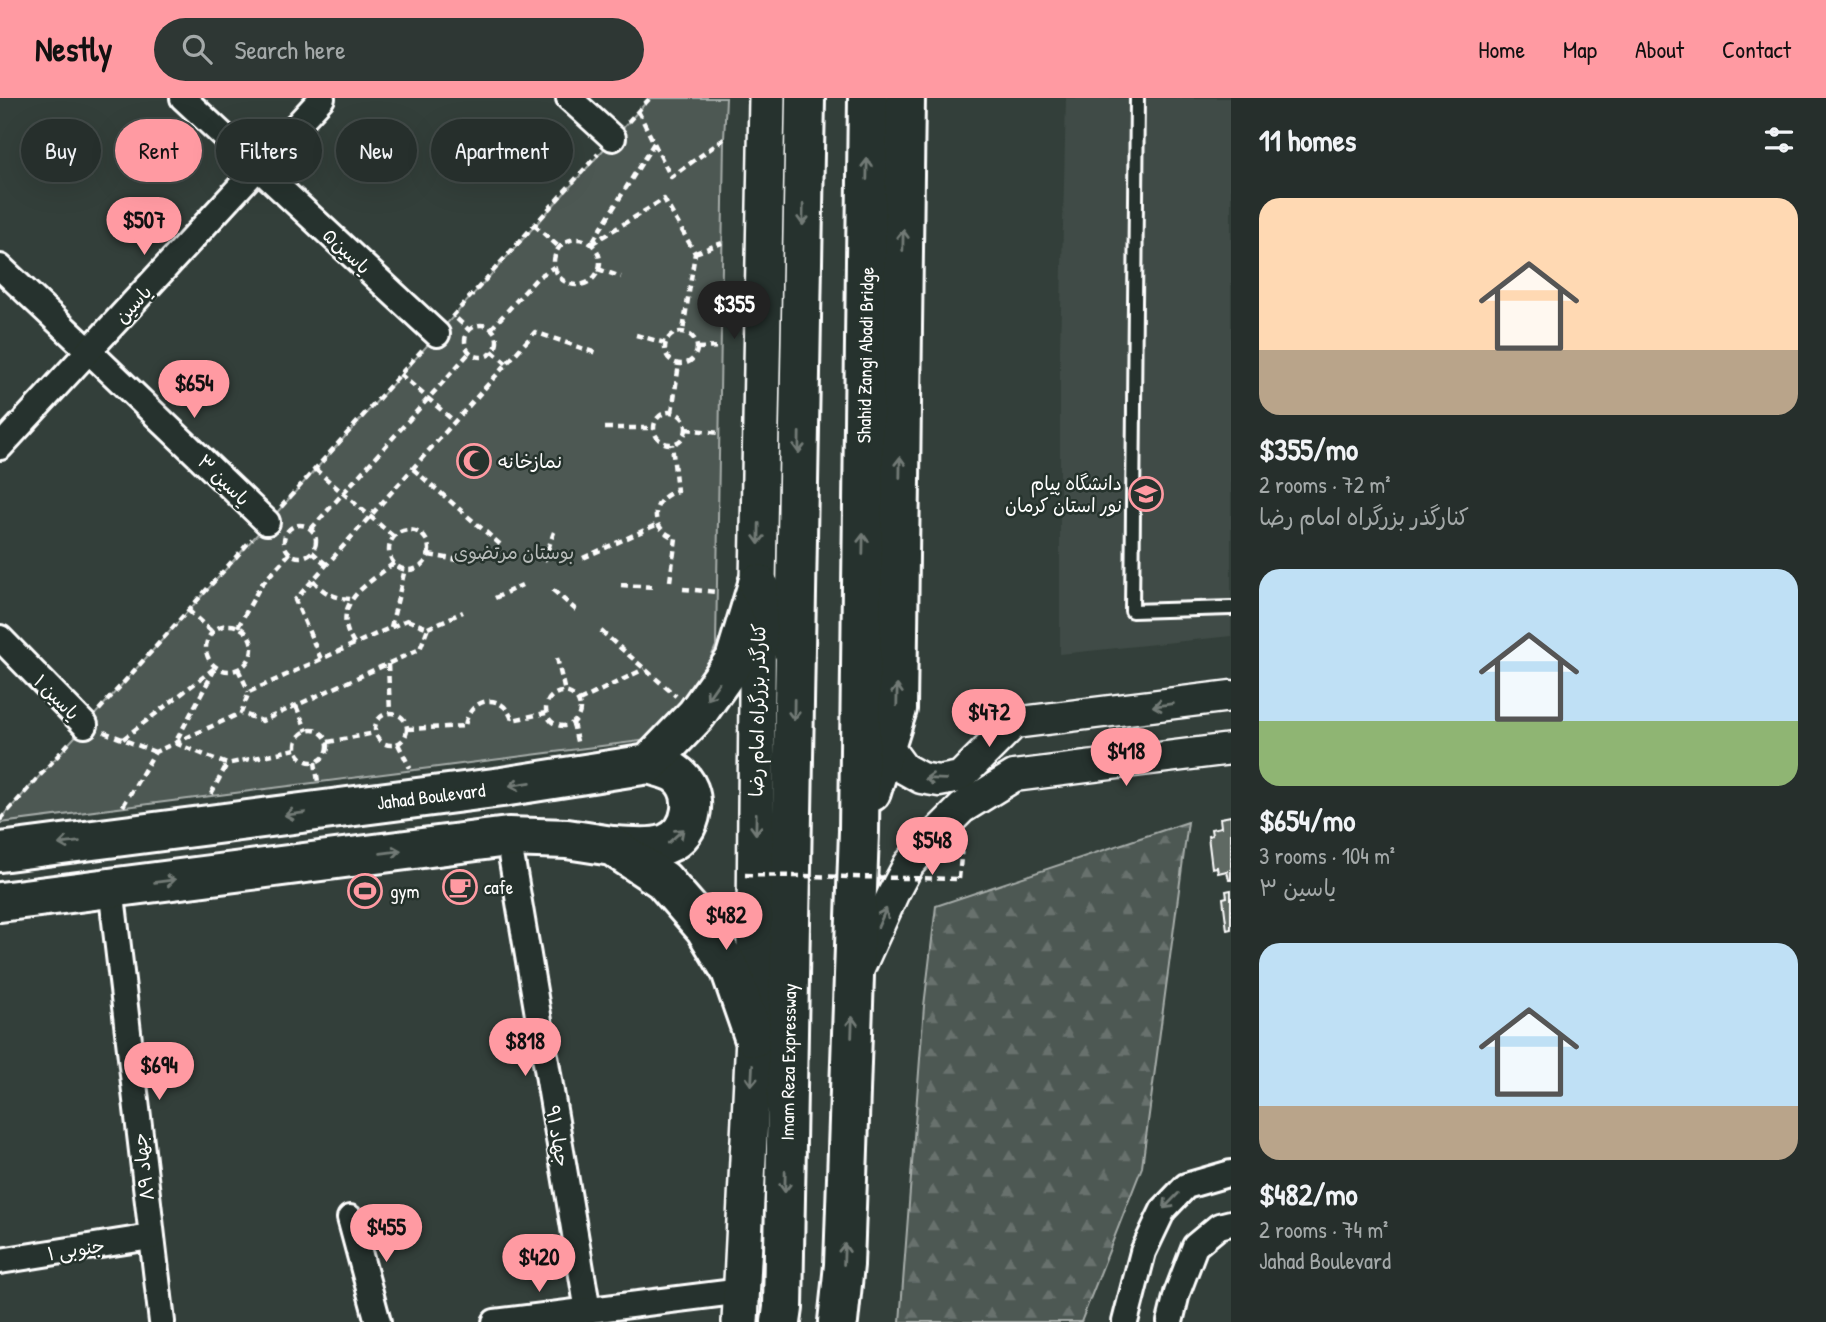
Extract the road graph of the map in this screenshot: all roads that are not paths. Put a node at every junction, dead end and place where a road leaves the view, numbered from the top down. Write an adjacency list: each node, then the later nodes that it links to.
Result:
1 (183, 98): 10 (street, یاسین۵)
2 (322, 98): 9 (street, یاسین)
3 (569, 98): 11 (street)
4 (767, 98): 19 (main road, کنارگذر بزرگراه امام رضا, one-way to 19)
5 (805, 98): 22 (main road, Imam Reza Expressway, one-way to 22)
6 (868, 98): 30 (main road, Shahid Zangi Abadi Bridge, one-way to 6)
7 (905, 98): 26 (main road, one-way to 7)
8 (1137, 98): 20 (lane)
9 (302, 119)
10 (216, 129)
11 (613, 138)
12 (244, 182): 16 (street, یاسین)
13 (272, 182): 15 (street, یاسین۵)
14 (0, 267): 16 (street, یاسین ۳)
15 (437, 334)
16 (89, 351): 17 (street, یاسین); 18 (street, یاسین ۳)
17 (0, 447)
18 (267, 522)
19 (758, 584): 22 (main road); 28 (main road, one-way to 28); 37 (main road, کنارگذر بزرگراه امام رضا, one-way to 37)
20 (1231, 608)
21 (0, 638): 25 (street, یاسین ۱)
22 (795, 654): 48 (main road, Imam Reza Expressway, one-way to 48)
23 (1231, 696): 24 (street, one-way to 24)
24 (1014, 723): 26 (street, one-way to 26); 29 (street)
25 (85, 725)
26 (886, 745): 30 (main road)
27 (1231, 749): 29 (street)
28 (649, 764): 32 (main road, one-way to 28); 33 (main road, Jahad Boulevard, one-way to 33)
29 (1014, 776): 36 (street, one-way to 29)
30 (859, 831): 36 (main road)
31 (508, 837): 32 (main road); 34 (main road, one-way to 31); 44 (street, جهاد ۹۱)
32 (612, 846): 37 (main road)
33 (0, 852)
34 (111, 887): 35 (main road); 41 (street, جهاد ۸۹)
35 (0, 902)
36 (854, 981): 49 (main road, one-way to 36)
37 (754, 1037): 43 (main road, کنارگذر بزرگراه امام رضا, one-way to 43)
38 (1231, 1173): 50 (street, one-way to 50)
39 (350, 1218): 46 (street)
40 (1231, 1223): 51 (street)
41 (151, 1237): 42 (street, ۱ جنوبی); 45 (street, جهاد ۸۹)
42 (0, 1261)
43 (741, 1307): 44 (street)
44 (588, 1311): 47 (street)
45 (162, 1322)
46 (378, 1322)
47 (495, 1322)
48 (781, 1322)
49 (838, 1322)
50 (1125, 1322)
51 (1170, 1322)

